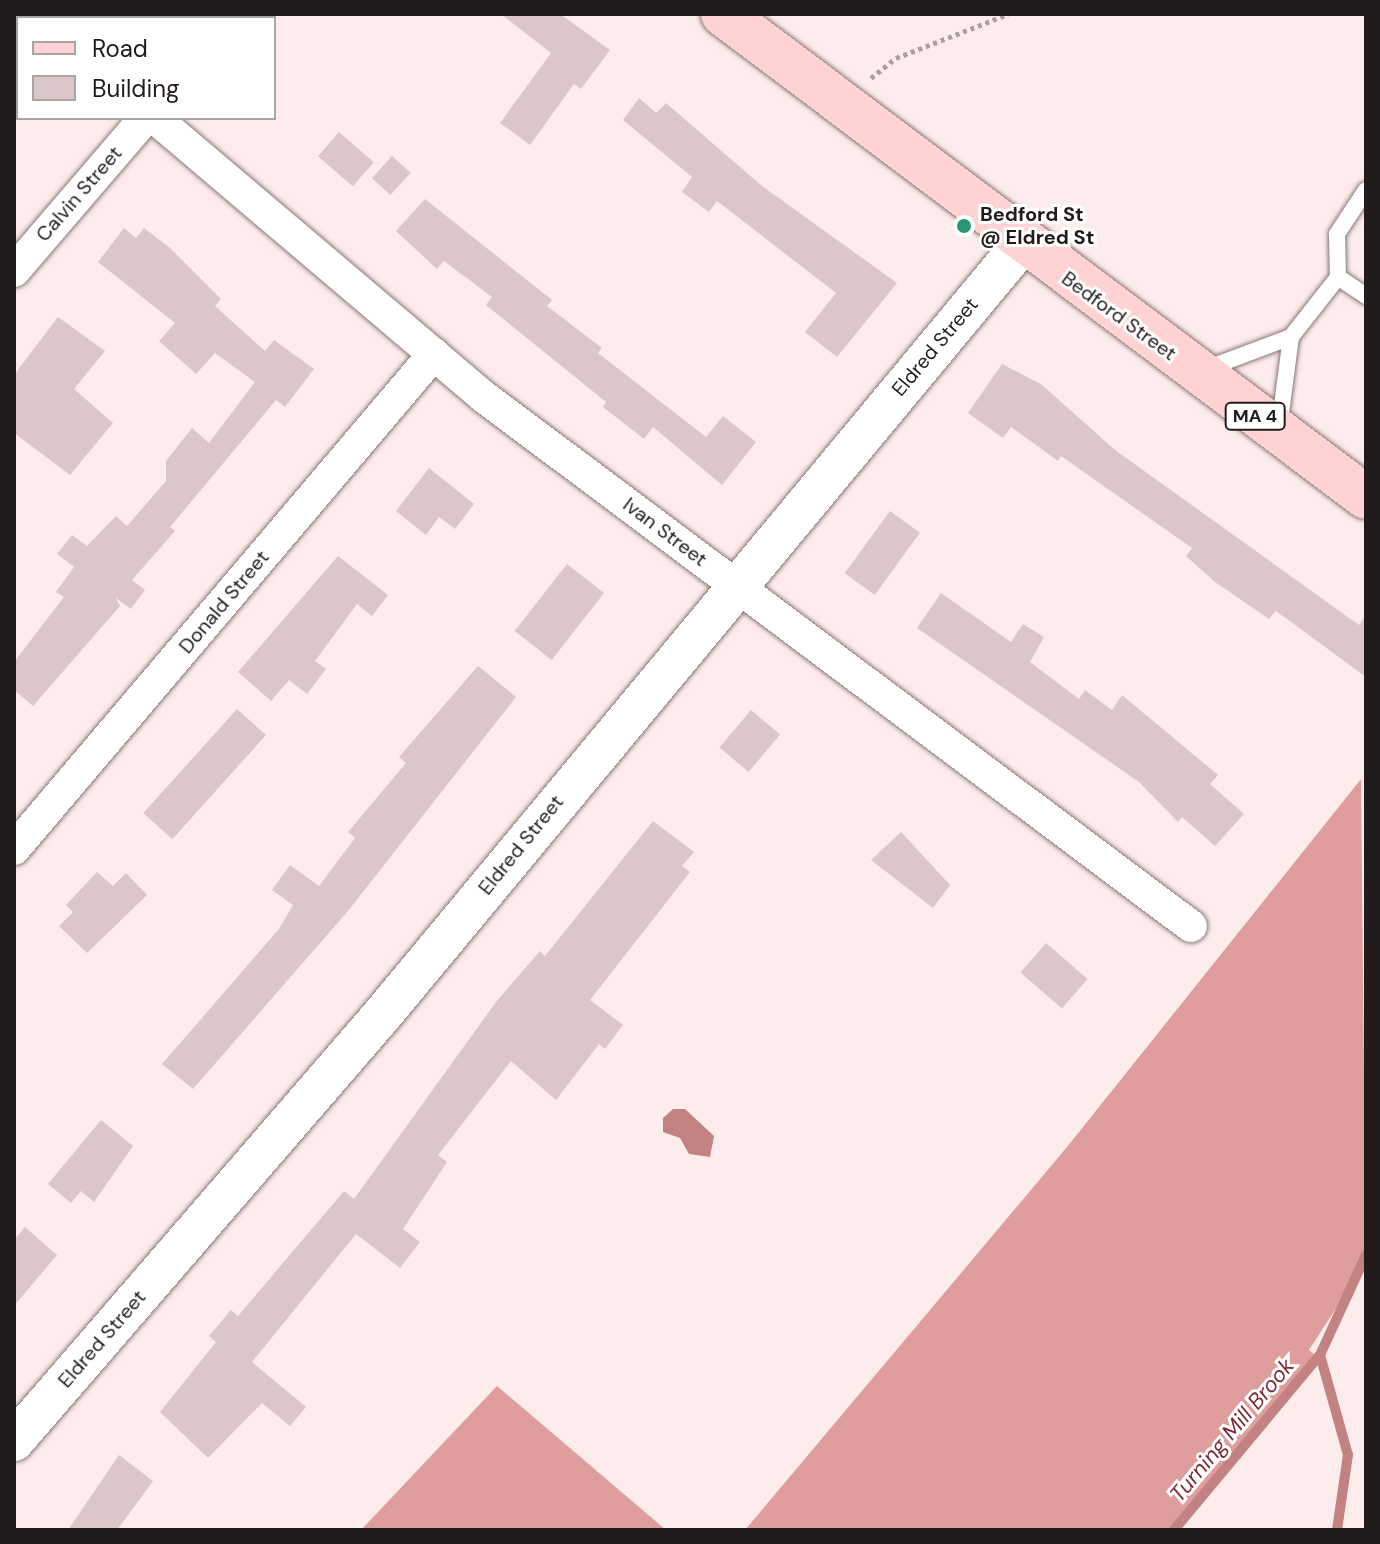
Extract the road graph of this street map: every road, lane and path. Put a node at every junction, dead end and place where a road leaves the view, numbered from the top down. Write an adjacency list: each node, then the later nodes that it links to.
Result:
1 (723, 14): 3 (main road, Bedford Street / MA 4)
2 (1008, 14): 3 (path)
3 (843, 107): 9 (main road, Bedford Street / MA 4)
4 (143, 120): 10 (street, Calvin Street)
5 (157, 120): 14 (street, Ivan Street)
6 (1366, 190): 7 (lane)
7 (1347, 214): 8 (lane); 11 (lane)
8 (1366, 214)
9 (1022, 244): 15 (main road, Bedford Street / MA 4); 18 (street, Eldred Street)
10 (14, 271)
11 (1338, 277): 12 (lane); 13 (lane)
12 (1366, 296)
13 (1291, 337): 15 (lane); 16 (lane)
14 (434, 354): 18 (street, Ivan Street); 19 (street, Donald Street)
15 (1197, 373): 16 (main road, Bedford Street / MA 4)
16 (1278, 434): 17 (main road, Bedford Street / MA 4)
17 (1366, 497)
18 (734, 585): 20 (street, Ivan Street); 21 (street, Eldred Street)
19 (14, 849)
20 (1191, 926)
21 (14, 1441)

